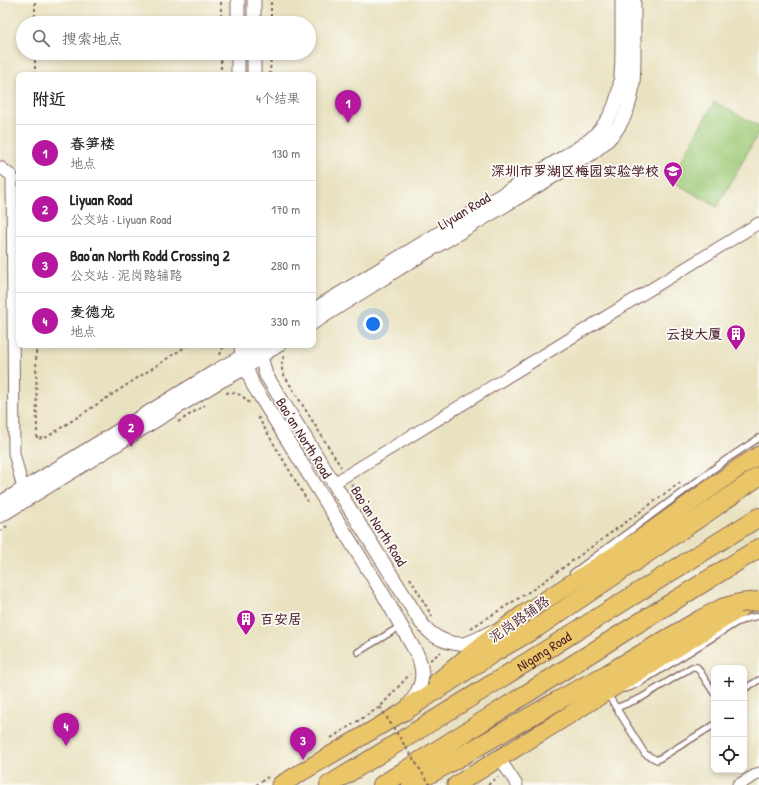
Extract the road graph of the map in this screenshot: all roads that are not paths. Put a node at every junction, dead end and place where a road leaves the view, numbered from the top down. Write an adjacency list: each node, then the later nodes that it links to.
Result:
1 (238, 0): 5 (street)
2 (254, 0): 6 (street)
3 (622, 0): 14 (street, Liyuan Road)
4 (634, 0): 15 (street, Liyuan Road)
5 (238, 16)
6 (254, 16)
7 (238, 60): 9 (street)
8 (254, 60): 10 (street)
9 (238, 72)
10 (254, 72)
11 (0, 167): 12 (street)
12 (15, 177): 23 (street)
13 (759, 223): 22 (street)
14 (316, 308)
15 (316, 321)
16 (260, 348): 17 (street); 18 (street); 22 (street, Bao‘an North Road)
17 (282, 350)
18 (243, 357): 23 (street); 37 (street, Bao’an North Road)
19 (759, 438): 28 (lane)
20 (759, 455): 31 (main road, 泥岗路辅路)
21 (759, 476): 38 (highway)
22 (334, 483): 35 (street, Bao‘an North Road)
23 (26, 494): 24 (street); 25 (street)
24 (0, 504)
25 (0, 516)
26 (759, 517): 47 (highway, Nigang Road)
27 (756, 552): 52 (highway, Nigang Road)
28 (569, 576)
29 (564, 580): 31 (lane)
30 (759, 597): 33 (main road)
31 (545, 600): 35 (main road, 泥岗路辅路)
32 (759, 601): 33 (highway, bridge)
33 (736, 608): 34 (main road); 41 (highway)
34 (759, 608)
35 (522, 615): 45 (main road, 泥岗路辅路)
36 (759, 616): 41 (lane)
37 (401, 626): 39 (lane); 45 (street, Bao’an North Road)
38 (538, 626): 45 (highway); 47 (highway)
39 (358, 652)
40 (759, 680): 42 (lane)
41 (607, 683): 44 (lane); 48 (main road); 53 (highway); 54 (main road)
42 (747, 687)
43 (711, 688): 44 (lane)
44 (616, 708): 46 (lane)
45 (396, 709): 50 (main road, 泥岗路辅路)
46 (711, 727)
47 (418, 731): 51 (highway, Nigang Road)
48 (500, 759): 54 (main road); 55 (street)
49 (759, 773): 56 (street)
50 (280, 785)
51 (329, 785)
52 (382, 785)
53 (411, 785)
54 (456, 785)
55 (517, 785)
56 (738, 785)

